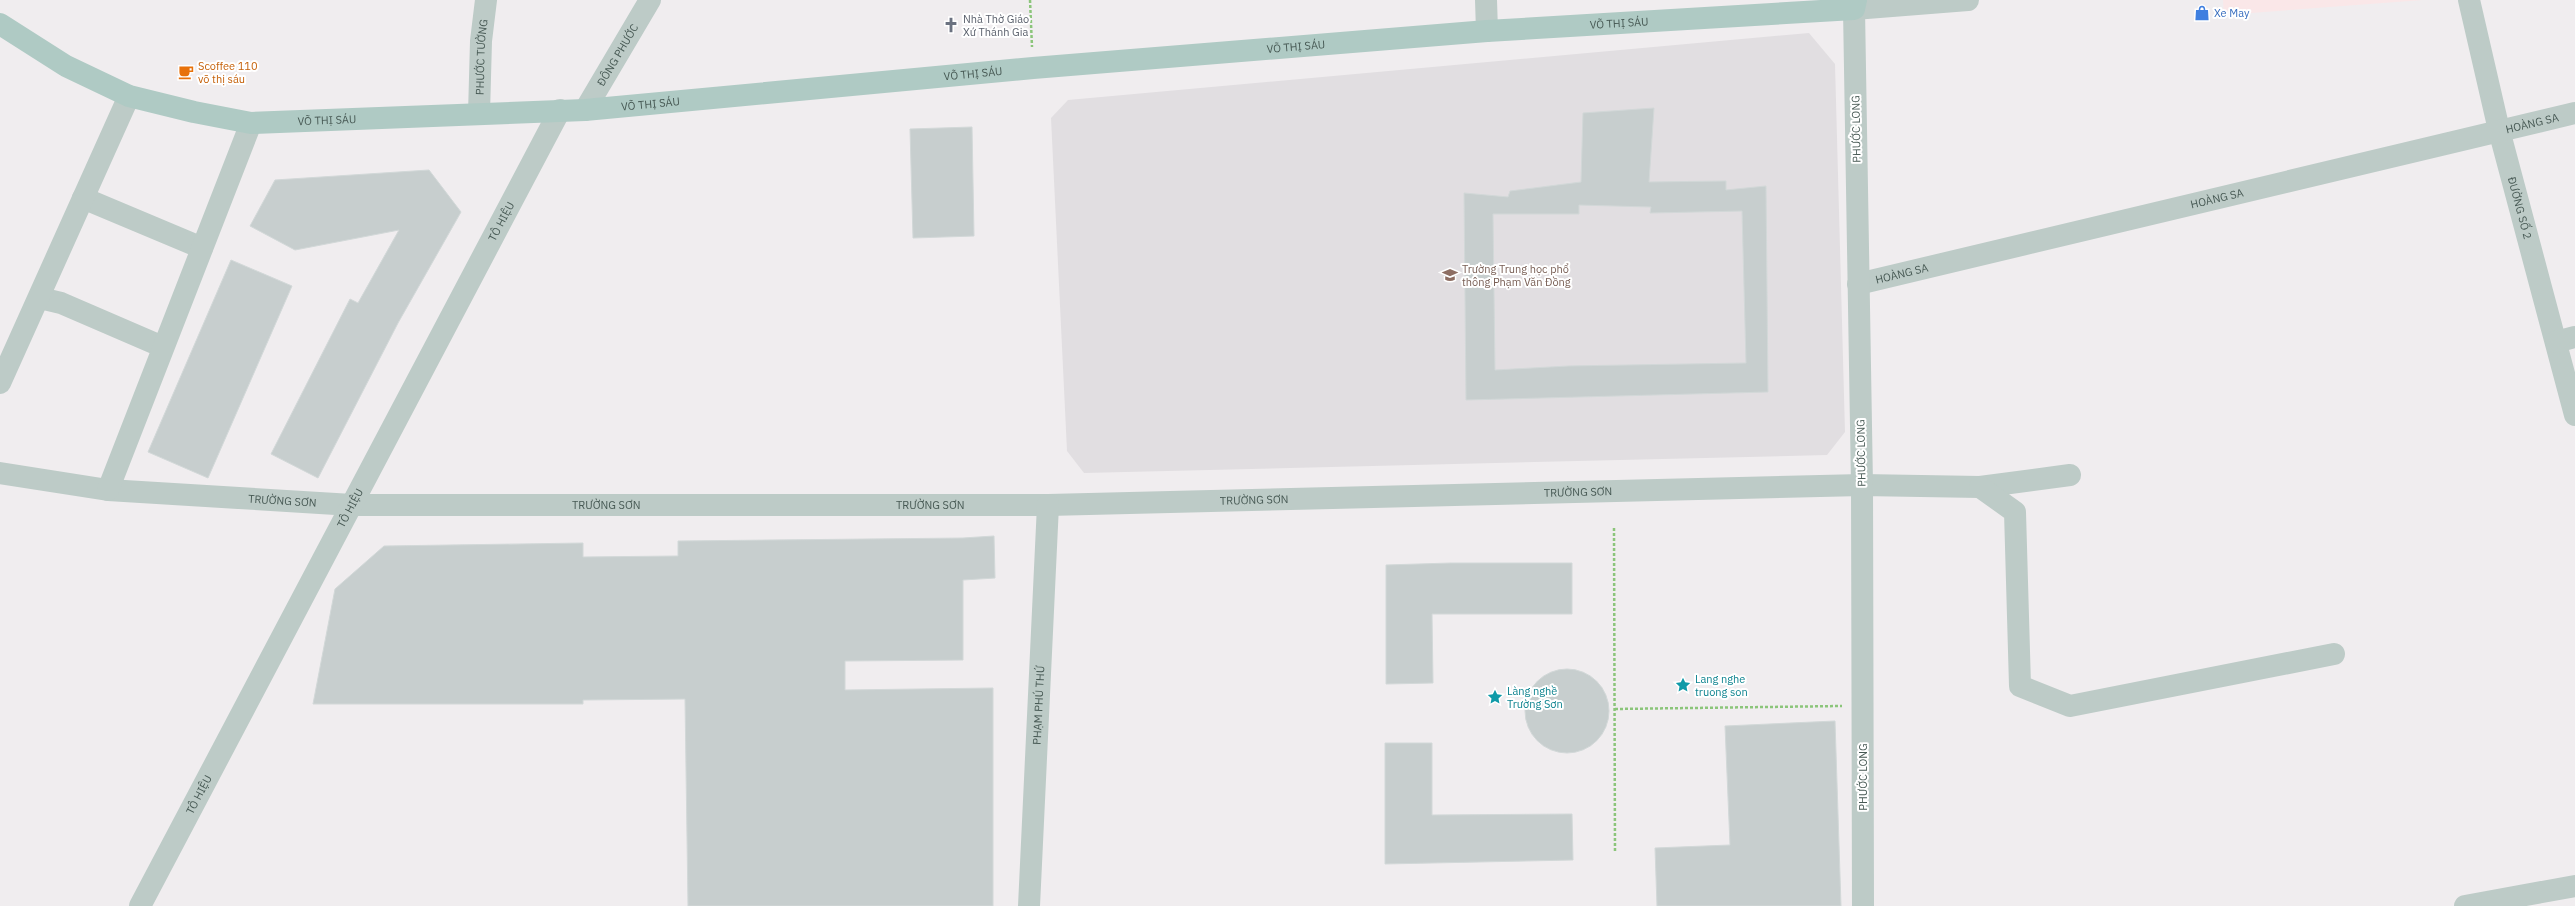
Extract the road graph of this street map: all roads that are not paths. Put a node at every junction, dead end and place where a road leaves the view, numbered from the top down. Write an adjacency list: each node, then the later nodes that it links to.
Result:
1 (486, 0): 13 (street, PHƯỚC TƯỜNG)
2 (650, 0): 11 (street, ĐÔNG PHƯỚC)
3 (1486, 0): 8 (street)
4 (1968, 0): 6 (street, VÕ THỊ SÁU)
5 (2468, 0): 15 (street, ĐƯỜNG SỐ 2)
6 (1855, 4): 8 (main road, VÕ THỊ SÁU); 18 (street, PHƯỚC LONG)
7 (0, 24): 9 (main road, VÕ THỊ SÁU)
8 (1487, 31): 11 (main road, VÕ THỊ SÁU)
9 (129, 96): 14 (main road, VÕ THỊ SÁU); 16 (street)
10 (560, 110): 11 (main road, VÕ THỊ SÁU); 13 (main road, VÕ THỊ SÁU); 29 (street, TÔ HIỆU)
11 (585, 110)
12 (2575, 113): 15 (street, HOÀNG SA)
13 (479, 114): 14 (main road, VÕ THỊ SÁU)
14 (251, 122): 17 (street)
15 (2499, 130): 18 (street, HOÀNG SA); 20 (street, ĐƯỜNG SỐ 2)
16 (83, 198): 17 (street); 19 (street)
17 (202, 248): 21 (street)
18 (1858, 284): 26 (street, PHƯỚC LONG)
19 (40, 298): 21 (street); 22 (street)
20 (2565, 340): 23 (street, ĐƯỜNG SỐ 2)
21 (163, 347): 28 (street)
22 (0, 383)
23 (2575, 415)
24 (0, 473): 28 (street, TRƯỜNG SƠN)
25 (2070, 475): 27 (street, TRƯỜNG SƠN)
26 (1862, 485): 27 (street, TRƯỜNG SƠN); 30 (street, TRƯỜNG SƠN); 35 (street, PHƯỚC LONG)
27 (1980, 487): 31 (street)
28 (108, 490): 29 (street, TRƯỜNG SƠN)
29 (352, 505): 30 (street, TRƯỜNG SƠN); 33 (street, TÔ HIỆU)
30 (1048, 505): 34 (street, PHẠM PHÚ THỨ)
31 (2334, 654)
32 (2575, 886): 36 (street)
33 (140, 906)
34 (1028, 906)
35 (1863, 906)
36 (2466, 906)

